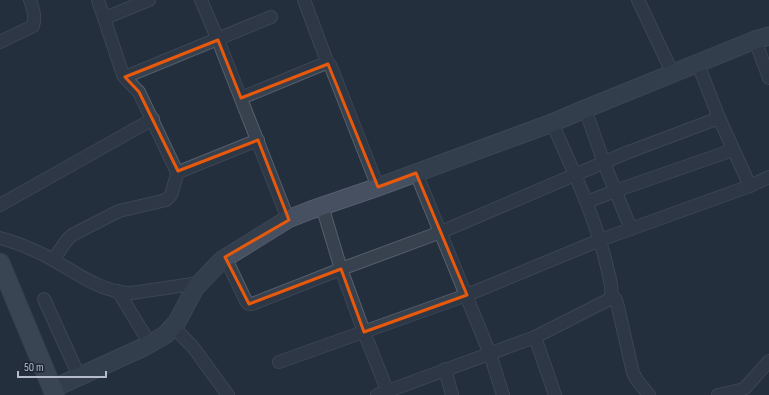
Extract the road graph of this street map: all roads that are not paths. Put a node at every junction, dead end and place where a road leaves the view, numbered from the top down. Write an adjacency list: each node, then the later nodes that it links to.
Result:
1 (30, 0): 11 (street)
2 (98, 0): 8 (street)
3 (149, 0): 8 (street)
4 (201, 0): 10 (street)
5 (304, 0): 12 (street)
6 (638, 0): 14 (street)
7 (271, 17): 10 (street)
8 (105, 18): 15 (street)
9 (762, 38): 13 (street); 16 (street)
10 (218, 40): 15 (street); 17 (street)
11 (0, 42)
12 (328, 64): 17 (street); 30 (street)
13 (698, 64): 14 (street); 19 (street)
14 (673, 74): 18 (street)
15 (125, 77): 20 (street)
16 (769, 78)
17 (241, 98): 22 (street)
18 (585, 109): 21 (street); 24 (street)
19 (719, 118): 23 (street); 24 (street)
20 (153, 119): 25 (street); 33 (street)
21 (552, 124): 26 (street); 27 (street)
22 (258, 140): 25 (street); 35 (street)
23 (733, 150): 29 (street); 31 (street)
24 (604, 163): 27 (street); 31 (street)
25 (178, 171): 41 (street)
26 (416, 173): 30 (street); 37 (street)
27 (575, 175): 32 (street); 37 (street)
28 (769, 177): 29 (street)
29 (750, 186): 36 (street)
30 (378, 187): 34 (street)
31 (615, 191): 32 (street); 36 (street)
32 (587, 202): 39 (street)
33 (0, 205)
34 (322, 206): 35 (street); 43 (street)
35 (288, 219): 40 (street)
36 (631, 229): 39 (street)
37 (441, 232): 43 (street); 47 (street)
38 (0, 238): 41 (street)
39 (600, 240): 46 (street); 47 (street)
40 (226, 257): 43 (street); 44 (street)
41 (53, 260): 45 (street)
42 (0, 264): 58 (main road)
43 (341, 269): 50 (street)
44 (199, 283): 45 (street); 49 (street)
45 (118, 291): 52 (street)
46 (612, 295): 51 (street); 64 (street)
47 (467, 296): 50 (street); 53 (street)
48 (44, 299): 57 (street)
49 (173, 327): 52 (street); 60 (street)
50 (364, 332): 55 (street); 59 (street)
51 (535, 337): 53 (street); 63 (street)
52 (150, 344): 57 (street)
53 (490, 354): 56 (street); 62 (street)
54 (769, 361): 65 (street)
55 (279, 362)
56 (445, 369): 59 (street); 61 (street)
57 (79, 376): 58 (street)
58 (54, 392)
59 (385, 394)
60 (228, 395)
61 (452, 395)
62 (503, 395)
63 (555, 395)
64 (649, 395)
65 (718, 395)

